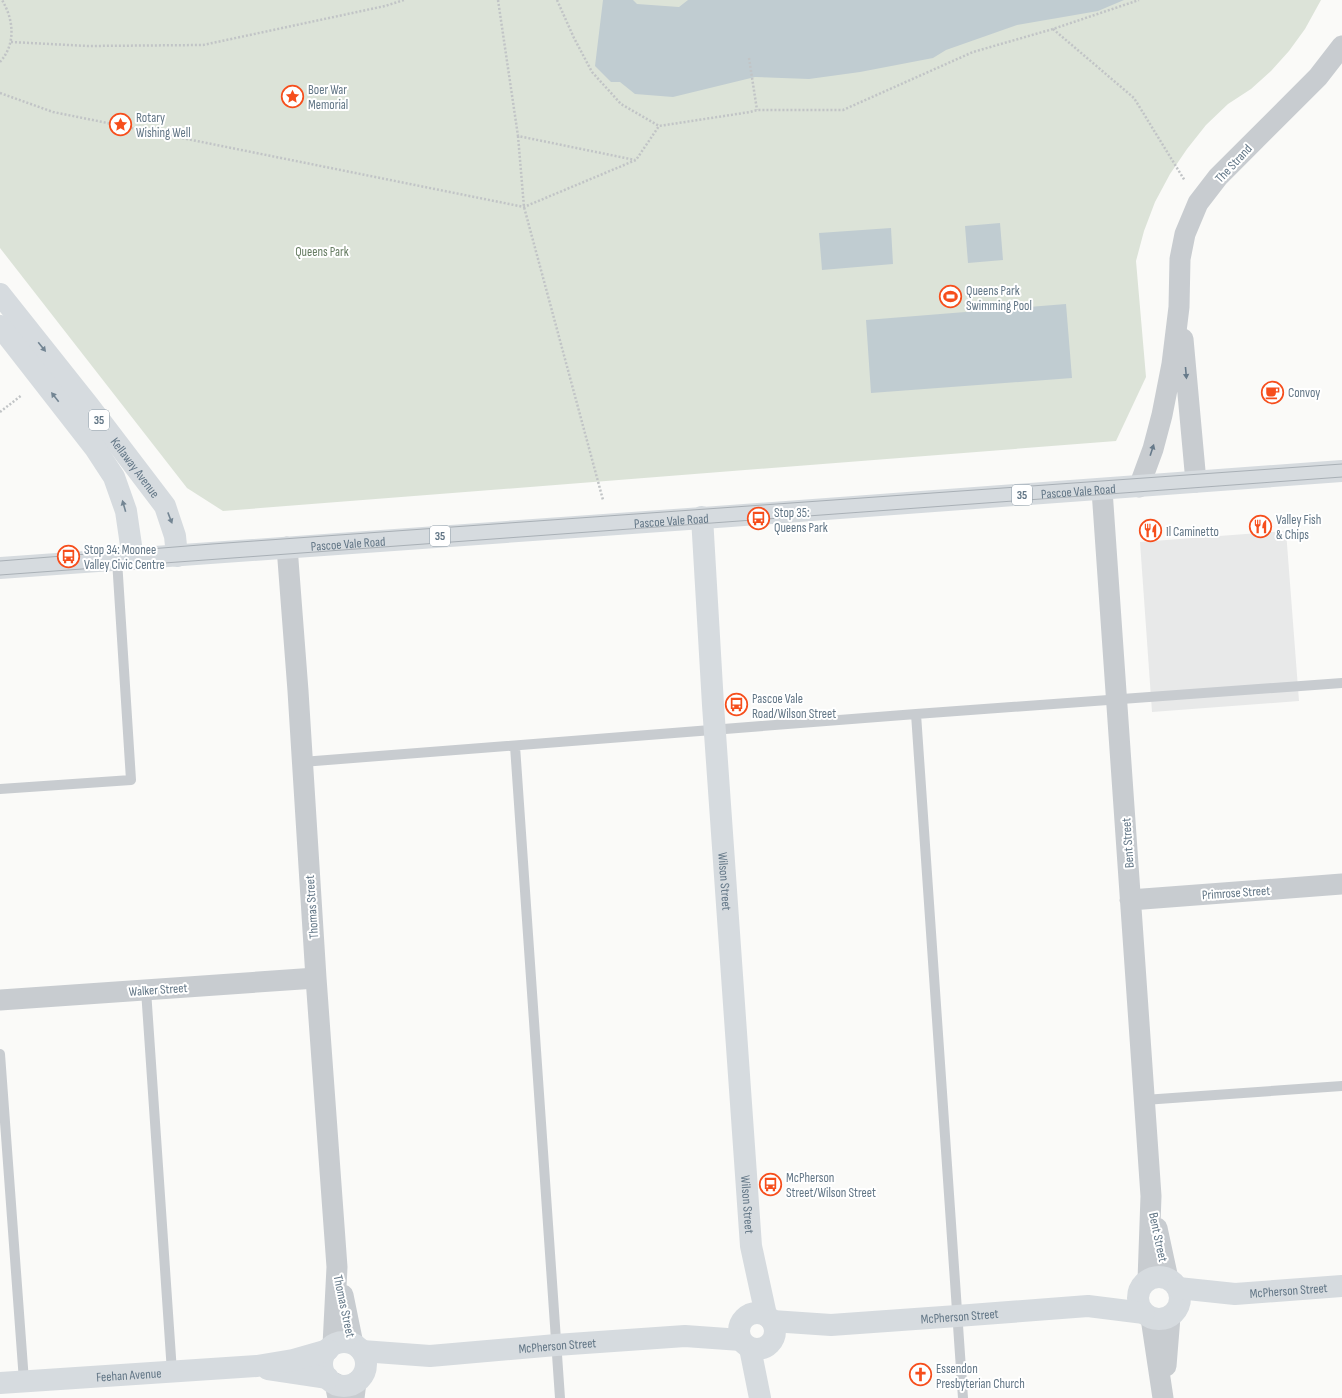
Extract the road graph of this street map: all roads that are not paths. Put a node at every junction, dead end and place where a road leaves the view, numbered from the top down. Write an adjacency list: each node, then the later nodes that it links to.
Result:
1 (1342, 46): 3 (street, The Strand)
2 (0, 294): 4 (street, Kellaway Avenue / 35)
3 (1179, 307): 6 (street, The Strand, one-way to 6); 7 (street, The Strand, one-way to 3)
4 (8, 333): 11 (street, Kellaway Avenue / 35, one-way to 11); 12 (street, Kellaway Avenue, one-way to 4)
5 (1342, 471): 6 (street, Pascoe Vale Road / 35)
6 (1196, 482): 7 (street, Pascoe Vale Road / 35)
7 (1138, 486): 8 (street, Pascoe Vale Road / 35)
8 (1102, 490): 9 (street, Pascoe Vale Road / 35); 15 (street, Bent Street)
9 (702, 517): 10 (street, Pascoe Vale Road / 35); 17 (street, Wilson Street)
10 (287, 547): 11 (street, Pascoe Vale Road / 35); 19 (street, Thomas Street)
11 (177, 556): 12 (street, Pascoe Vale Road / 35)
12 (125, 559): 13 (street, Pascoe Vale Road / 35); 20 (lane)
13 (0, 568)
14 (1342, 683): 15 (lane)
15 (1116, 700): 16 (lane); 22 (street, Bent Street)
16 (916, 714): 17 (lane); 34 (lane)
17 (715, 730): 18 (lane); 35 (street, Wilson Street)
18 (515, 746): 19 (lane); 36 (lane)
19 (302, 762): 23 (street, Thomas Street)
20 (0, 789)
21 (1342, 884): 22 (street, Primrose Street)
22 (1130, 900): 28 (street, Bent Street)
23 (316, 978): 24 (street, Walker Street); 37 (street, Thomas Street)
24 (146, 990): 25 (street, Walker Street); 40 (lane)
25 (0, 1000)
26 (0, 1054): 41 (lane)
27 (1342, 1086): 28 (lane)
28 (1144, 1100): 29 (street, Bent Street)
29 (1159, 1284): 31 (street, McPherson Street); 32 (street, McPherson Street); 33 (street); 33 (street)
30 (1342, 1286): 31 (street, McPherson Street)
31 (1235, 1294): 33 (street, McPherson Street)
32 (1088, 1306): 33 (street, McPherson Street); 34 (street, McPherson Street)
33 (1161, 1315): 45 (street)
34 (957, 1316): 35 (street, McPherson Street); 49 (lane)
35 (757, 1331): 36 (street, McPherson Street); 47 (street, Wilson Street); 48 (street, Wilson Street)
36 (556, 1345): 38 (street, McPherson Street); 46 (lane)
37 (344, 1348): 38 (street, McPherson Street); 39 (street, Feehan Avenue); 43 (street); 44 (street)
38 (430, 1356): 43 (street, McPherson Street)
39 (257, 1366): 40 (street, Feehan Avenue); 44 (street, Feehan Avenue)
40 (172, 1372): 41 (street, Feehan Avenue)
41 (24, 1381): 42 (street, Feehan Avenue)
42 (0, 1383)
43 (358, 1384): 44 (street)
44 (334, 1387)
45 (1163, 1396)
46 (560, 1398)
47 (760, 1398)
48 (763, 1398)
49 (963, 1398)

